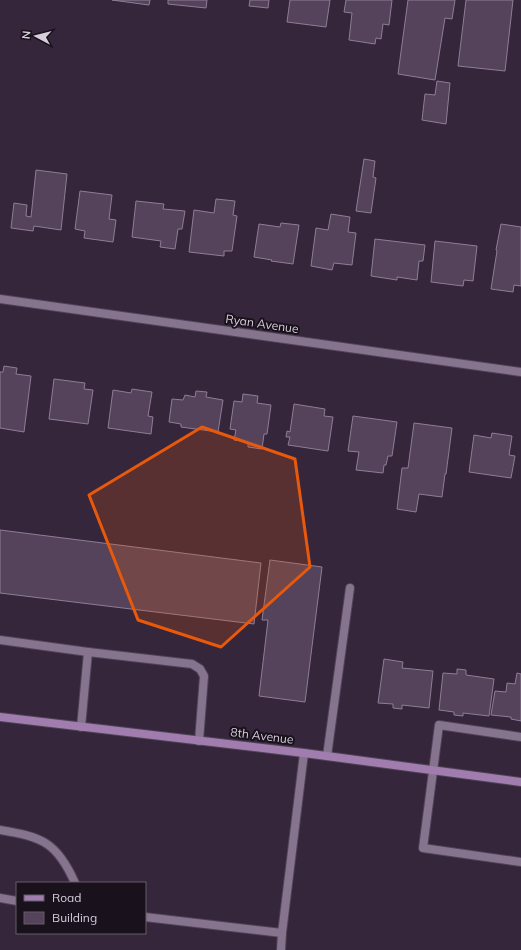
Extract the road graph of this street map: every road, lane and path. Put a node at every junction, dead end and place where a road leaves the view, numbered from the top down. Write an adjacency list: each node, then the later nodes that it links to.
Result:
1 (0, 299): 2 (street, Ryan Avenue)
2 (521, 372)
3 (350, 588): 11 (street)
4 (0, 640): 5 (street)
5 (88, 652): 7 (street); 9 (street)
6 (0, 717): 7 (main road, 8th Avenue)
7 (80, 727): 9 (main road, 8th Avenue)
8 (521, 737): 12 (street)
9 (199, 741): 10 (main road, 8th Avenue)
10 (304, 753): 11 (main road, 8th Avenue); 20 (street)
11 (327, 756): 12 (main road, 8th Avenue)
12 (434, 770): 13 (main road, 8th Avenue); 15 (street)
13 (521, 782)
14 (0, 830): 16 (street)
15 (521, 862)
16 (74, 882)
17 (0, 898): 18 (street)
18 (16, 901)
19 (146, 917): 20 (street)
20 (282, 933): 21 (street)
21 (281, 950)

